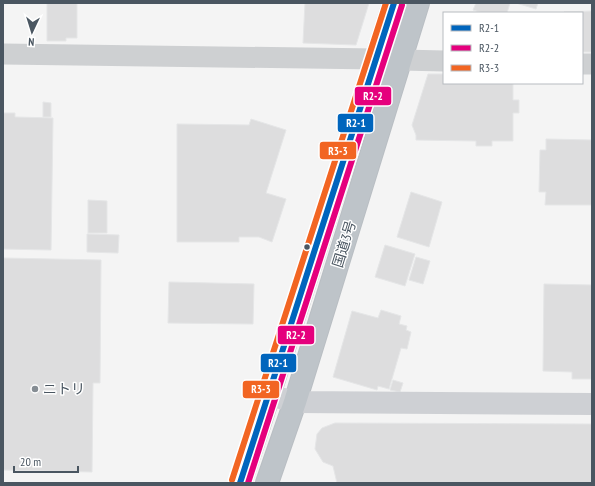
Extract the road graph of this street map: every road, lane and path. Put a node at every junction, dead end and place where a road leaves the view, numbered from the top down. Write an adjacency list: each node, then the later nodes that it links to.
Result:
1 (394, 3): 4 (highway, 国道3号)
2 (418, 3): 5 (highway, 国道3号)
3 (3, 54): 4 (street)
4 (378, 59): 7 (highway, 国道3号)
5 (401, 60): 6 (street); 8 (highway, 国道3号)
6 (443, 61)
7 (270, 396): 8 (street); 10 (highway, 国道3号)
8 (295, 402): 9 (street); 11 (highway, 国道3号)
9 (592, 404)
10 (240, 483)
11 (267, 483)

